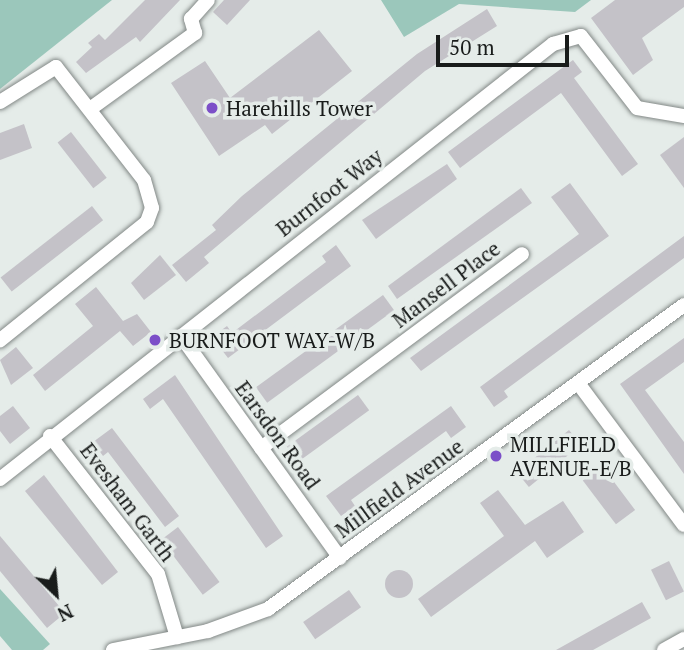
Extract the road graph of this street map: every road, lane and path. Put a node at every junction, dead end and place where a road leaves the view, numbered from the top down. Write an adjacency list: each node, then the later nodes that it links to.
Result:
1 (208, 0): 3 (street)
2 (0, 102): 3 (street)
3 (90, 109): 8 (street)
4 (684, 116): 7 (street, Burnfoot Way)
5 (522, 254): 11 (street, Mansell Place)
6 (684, 305): 9 (street, Millfield Avenue)
7 (181, 336): 10 (street, Burnfoot Way); 11 (street, Earsdon Road)
8 (0, 340)
9 (578, 383): 13 (street); 14 (street, Millfield Avenue)
10 (50, 436): 12 (street, Burnfoot Way); 15 (street, Evesham Garth)
11 (261, 448): 14 (street, Earsdon Road)
12 (0, 479)
13 (684, 525)
14 (340, 558): 15 (street, Millfield Avenue)
15 (177, 637): 17 (street, Millfield Avenue)
16 (684, 639): 18 (street)
17 (113, 650)
18 (664, 650)

